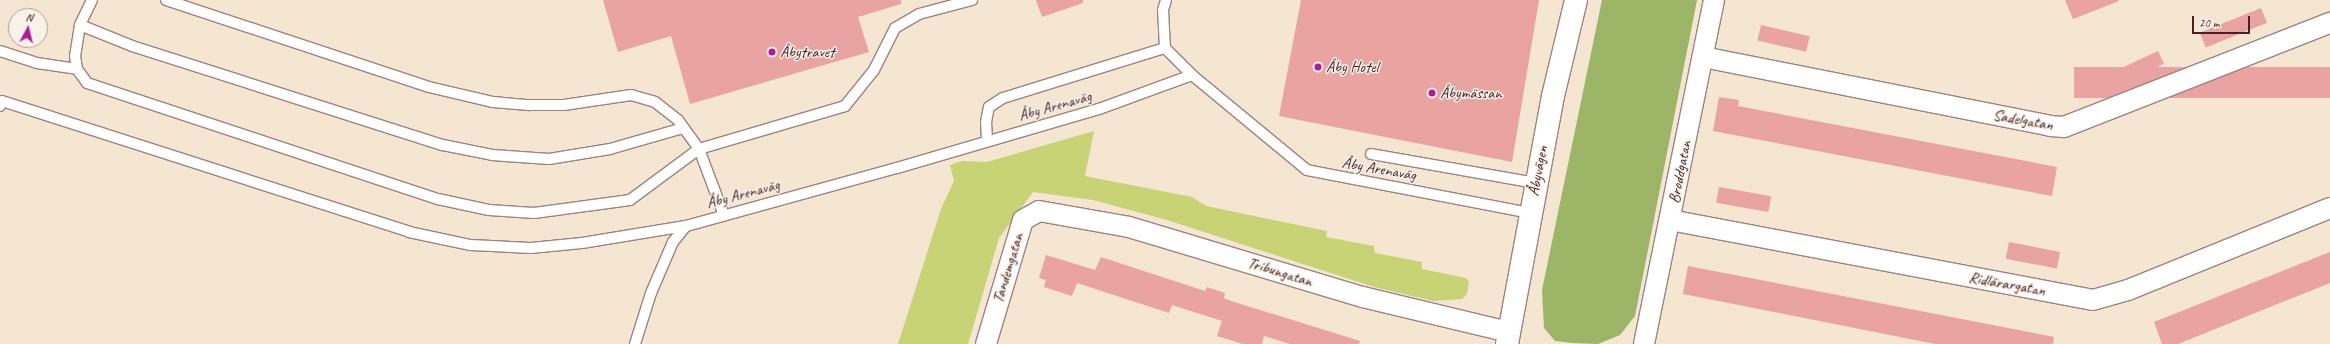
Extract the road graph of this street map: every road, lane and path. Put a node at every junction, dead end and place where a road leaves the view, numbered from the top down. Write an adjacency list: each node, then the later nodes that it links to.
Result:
1 (92, 0): 8 (lane)
2 (166, 0): 15 (lane)
3 (972, 0): 17 (lane)
4 (1166, 0): 9 (lane)
5 (1576, 0): 19 (street, Åbyvägen)
6 (1714, 0): 11 (street, Broddgatan)
7 (2330, 23): 11 (street, Sadelgatan)
8 (80, 25): 12 (lane); 15 (lane)
9 (1165, 48): 13 (lane); 16 (lane)
10 (0, 51): 12 (lane)
11 (1703, 57): 24 (street, Broddgatan)
12 (77, 69): 17 (lane)
13 (1192, 75): 16 (lane, Åby Arenaväg); 22 (lane, Åby Arenaväg)
14 (0, 106): 25 (lane, Åby Arenaväg)
15 (683, 128): 17 (lane)
16 (987, 140): 23 (lane, Åby Arenaväg)
17 (699, 149): 23 (lane)
18 (1371, 154): 19 (lane)
19 (1536, 182): 22 (street, Åbyvägen)
20 (2330, 208): 24 (street, Ridlärargatan)
21 (1050, 211): 26 (street, Tribungatan); 28 (street, Tandemgatan)
22 (1531, 213): 26 (street, Åbyvägen)
23 (724, 215): 25 (lane, Åby Arenaväg)
24 (1670, 220): 29 (street, Broddgatan)
25 (686, 226): 27 (lane)
26 (1508, 341)
27 (635, 344)
28 (986, 344)
29 (1644, 344)

